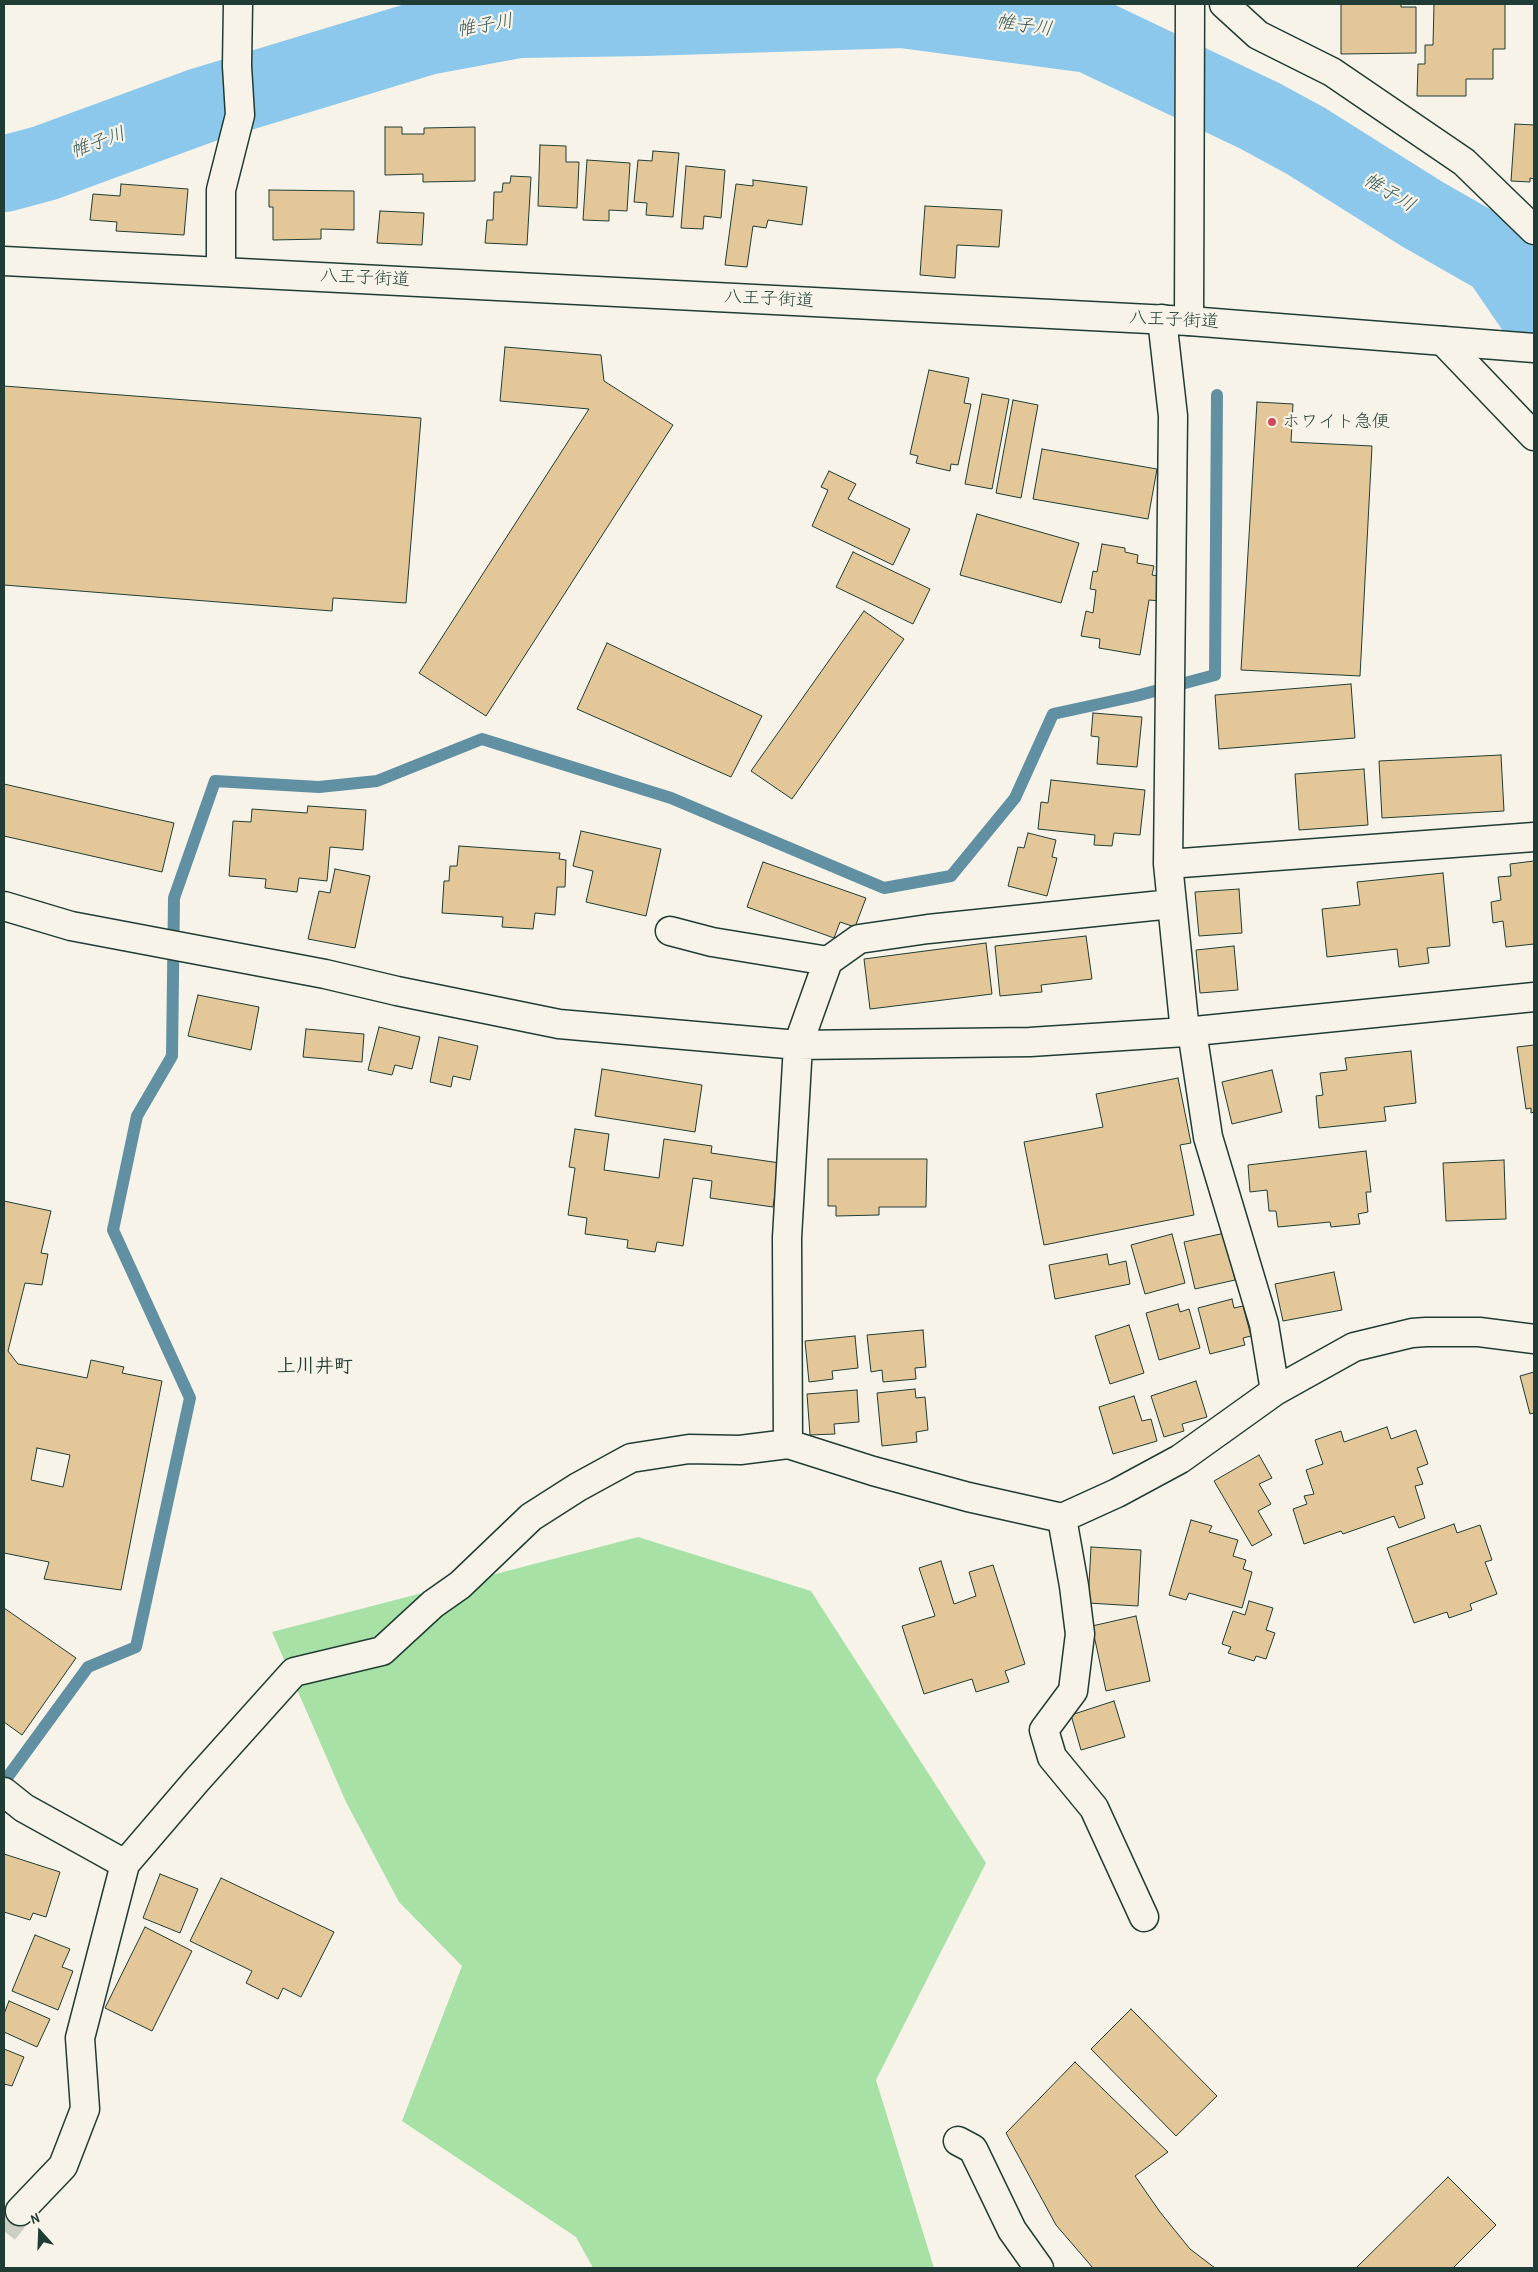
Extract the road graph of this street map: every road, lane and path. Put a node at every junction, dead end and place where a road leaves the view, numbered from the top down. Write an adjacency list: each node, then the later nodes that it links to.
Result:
1 (238, 4): 6 (main road)
2 (1224, 4): 4 (main road)
3 (1190, 11): 8 (main road)
4 (1534, 230)
5 (4, 261): 6 (main road, 八王子街道)
6 (221, 271): 7 (main road, 八王子街道)
7 (1162, 319): 8 (main road, 八王子街道); 13 (main road)
8 (1189, 321): 9 (main road, 八王子街道)
9 (1443, 341): 10 (main road, 八王子街道); 11 (main road)
10 (1523, 347)
11 (1534, 436)
12 (1534, 837): 13 (main road)
13 (1168, 864): 14 (main road)
14 (1172, 904): 17 (main road); 19 (main road)
15 (4, 906): 20 (main road)
16 (670, 931): 17 (main road)
17 (828, 961): 20 (main road)
18 (1534, 997): 19 (main road)
19 (1189, 1031): 20 (main road); 22 (main road)
20 (798, 1045): 23 (main road)
21 (1534, 1338): 22 (main road)
22 (1275, 1391): 24 (main road)
23 (788, 1444): 24 (main road); 26 (main road)
24 (1062, 1518): 27 (main road)
25 (4, 1792): 26 (main road)
26 (126, 1864): 29 (main road)
27 (1144, 1917)
28 (958, 2141): 30 (main road)
29 (20, 2211)
30 (1039, 2268)

